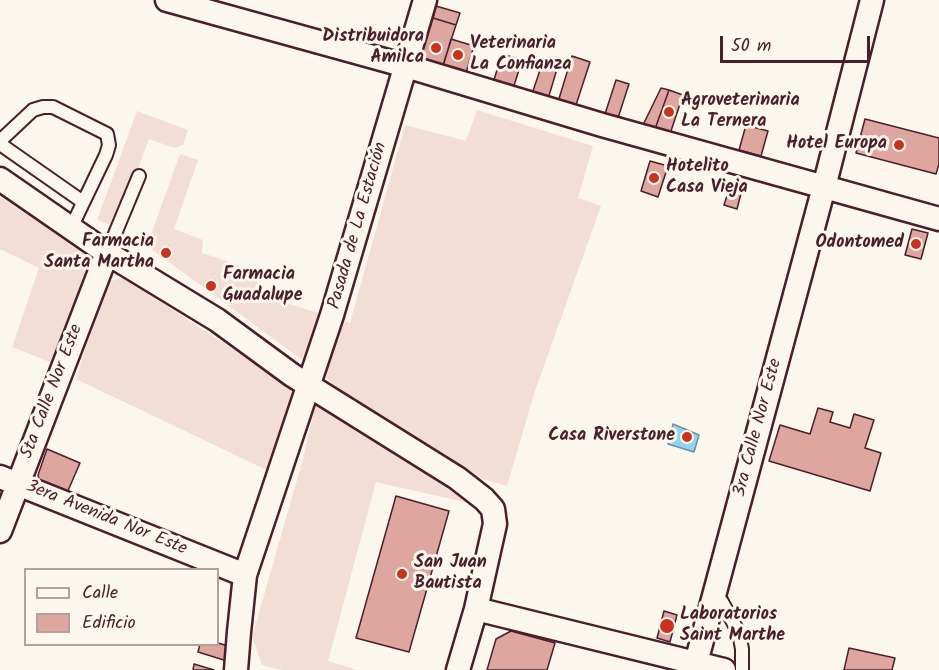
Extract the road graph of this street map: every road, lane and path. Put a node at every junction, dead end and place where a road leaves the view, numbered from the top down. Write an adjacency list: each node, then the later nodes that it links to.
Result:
1 (425, 0): 4 (street, Pasada de La Estación)
2 (872, 0): 8 (street)
3 (173, 1): 4 (street)
4 (406, 66): 8 (street); 13 (street, Pasada de La Estación)
5 (0, 142): 9 (lane); 9 (lane)
6 (139, 176): 12 (lane)
7 (0, 179): 11 (street)
8 (824, 187): 10 (street); 17 (street, 3ra Calle Nor Este)
9 (83, 202): 11 (lane)
10 (939, 219)
11 (71, 228): 12 (street)
12 (107, 253): 13 (street); 14 (street, 5ta Calle Nor Este)
13 (308, 385): 16 (street, Pasada de La Estación); 18 (street)
14 (9, 481): 15 (street, 5ta Calle Nor Este); 16 (street, 3era Avenida Nor Este)
15 (0, 531)
16 (245, 575): 20 (street, Pasada de La Estación)
17 (714, 594): 19 (street, 3ra Calle Nor Este); 23 (lane)
18 (476, 609): 19 (street); 21 (street)
19 (694, 667): 22 (street)
20 (239, 669)
21 (458, 670)
22 (724, 670)
23 (742, 670)

